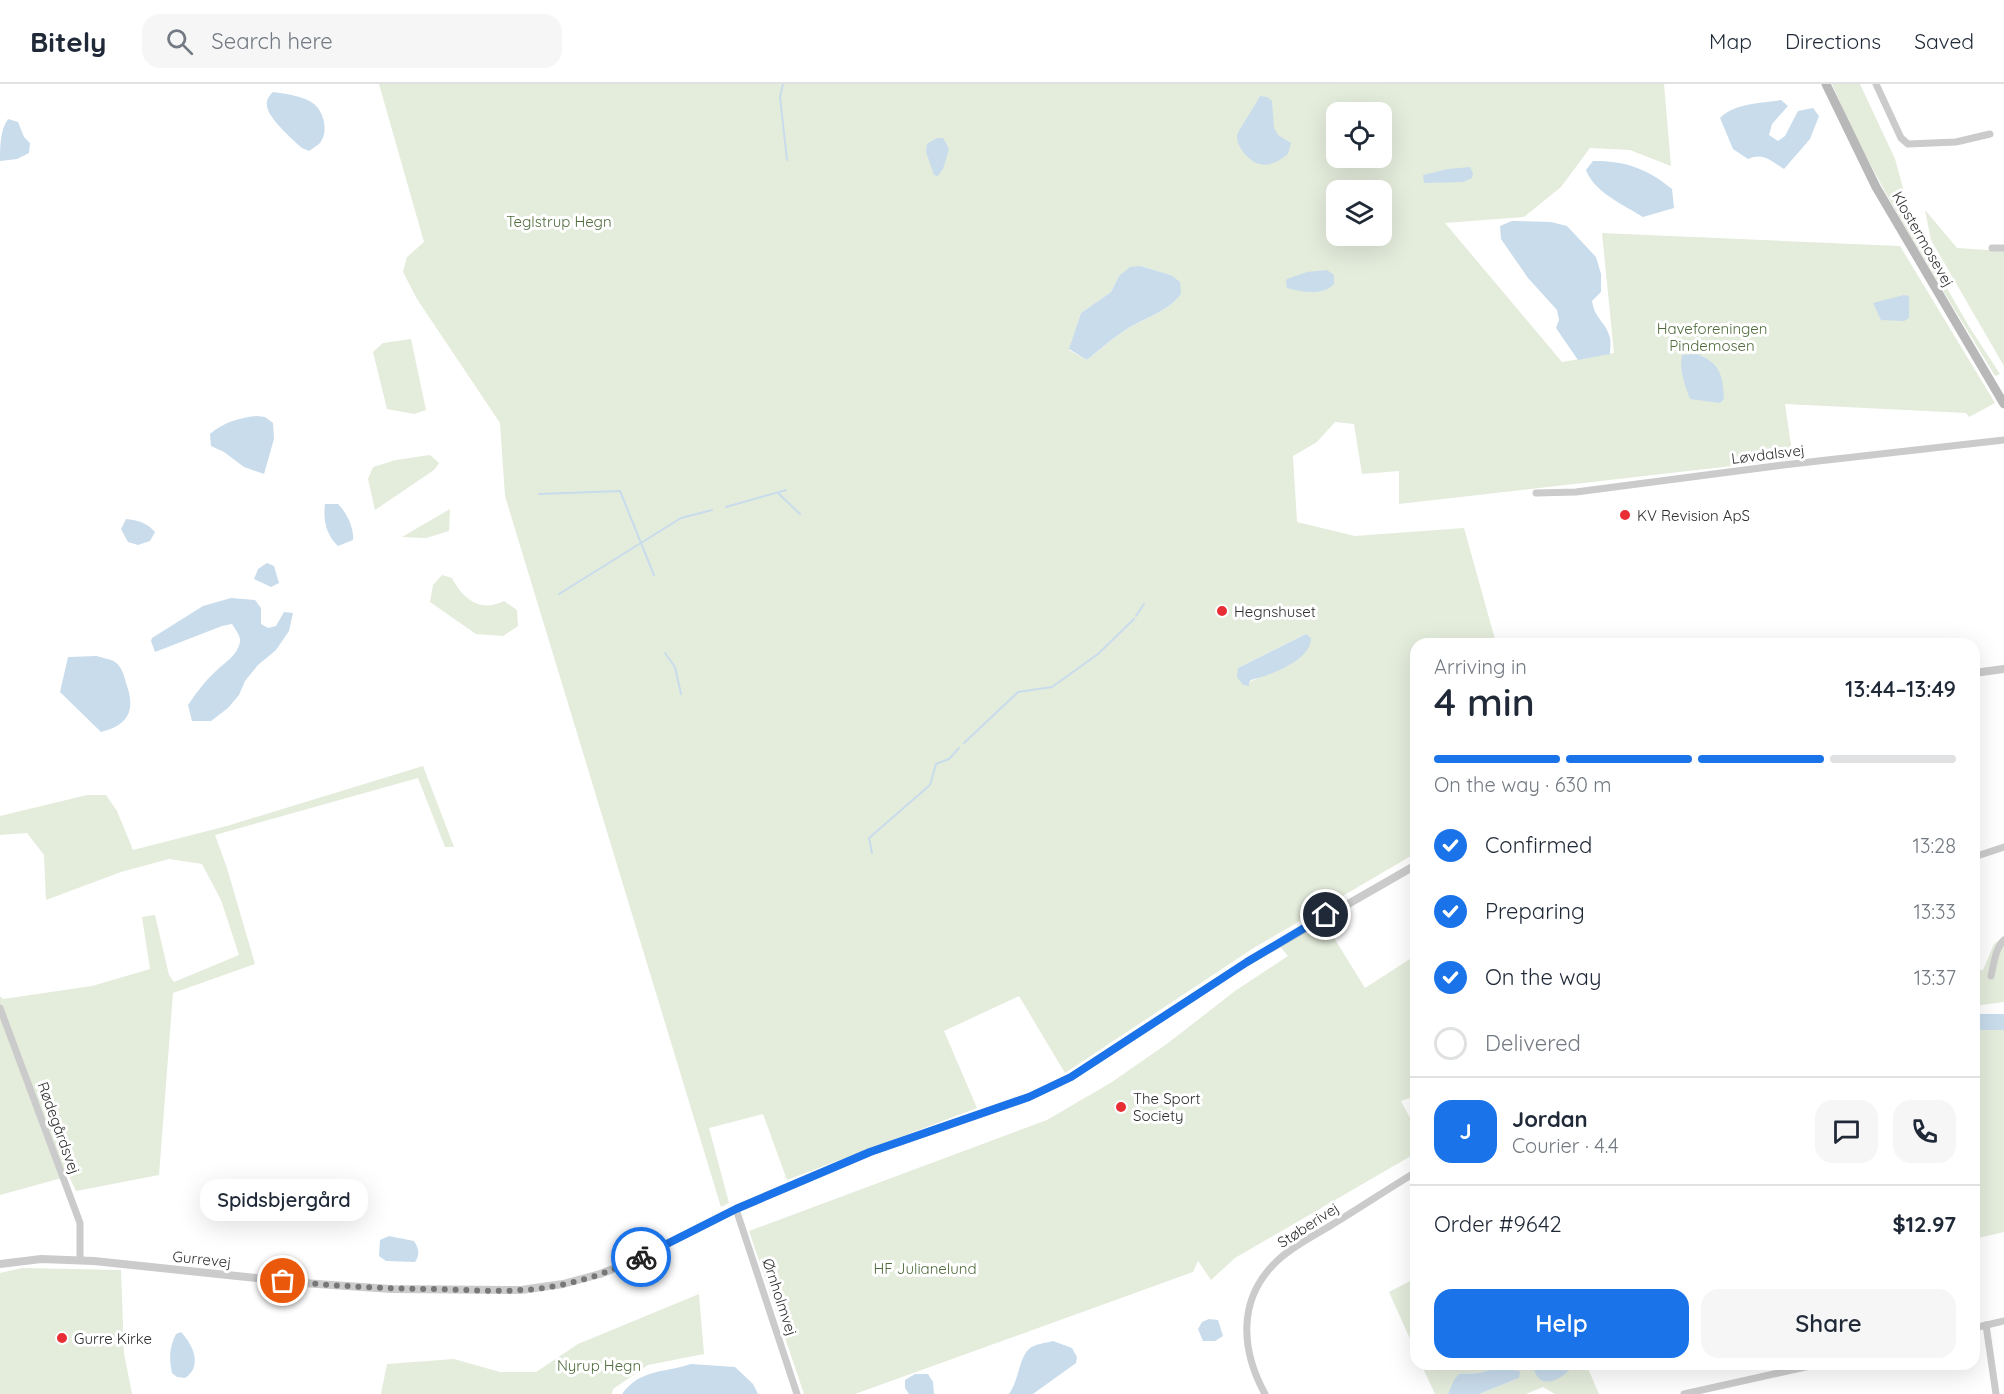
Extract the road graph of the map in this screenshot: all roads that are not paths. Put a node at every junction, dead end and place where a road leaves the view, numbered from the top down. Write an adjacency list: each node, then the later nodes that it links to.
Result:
1 (1826, 84): 6 (main road, Klostermosevej)
2 (1876, 84): 3 (street)
3 (1990, 134)
4 (1992, 248): 5 (street)
5 (2004, 249)
6 (2004, 404)
7 (2004, 440): 8 (street, Løvdalsvej)
8 (1536, 493)
9 (2004, 669): 10 (street)
10 (1980, 671)
11 (2004, 847): 12 (street)
12 (1980, 855)
13 (1410, 868): 18 (street, Gurrevej)
14 (2004, 940): 15 (street)
15 (1991, 976)
16 (0, 1008): 19 (street, Rødegårdsvej)
17 (1410, 1176): 26 (street, Støberivej)
18 (736, 1209): 19 (street, Gurrevej); 25 (street, Ørnholmvej)
19 (80, 1260): 20 (street, Gurrevej)
20 (0, 1264)
21 (2004, 1321): 22 (street)
22 (1986, 1325): 23 (street); 28 (street)
23 (1980, 1326)
24 (1792, 1370): 27 (street)
25 (798, 1394)
26 (1265, 1394)
27 (1684, 1394)
28 (1996, 1394)

